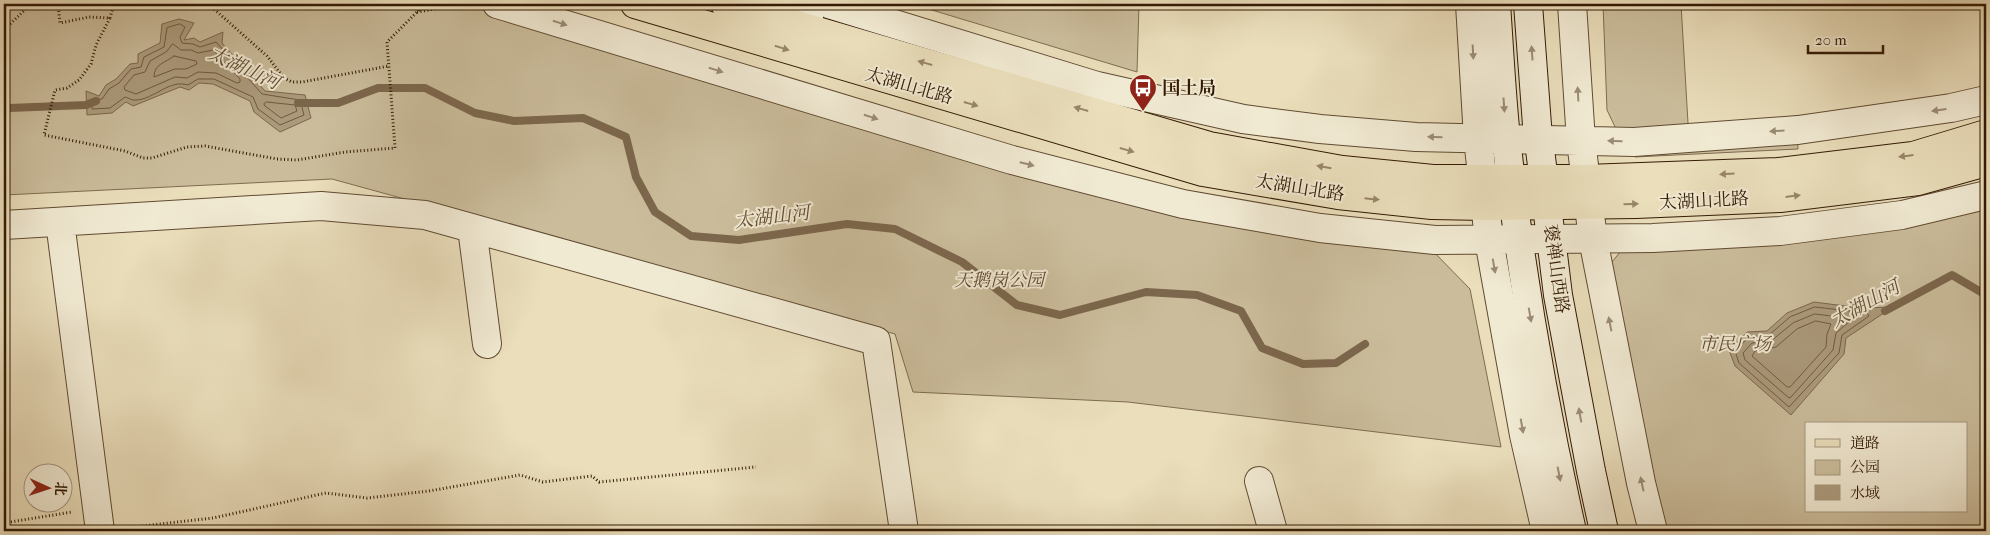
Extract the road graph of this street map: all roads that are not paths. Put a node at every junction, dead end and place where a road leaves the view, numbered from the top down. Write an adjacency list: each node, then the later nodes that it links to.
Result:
1 (497, 4): 29 (street, one-way to 29)
2 (635, 4): 10 (main road, 太湖山北路, one-way to 10)
3 (725, 4): 9 (main road, 太湖山北路)
4 (829, 4): 13 (street, one-way to 4)
5 (1470, 4): 13 (street, one-way to 13)
6 (1496, 4): 14 (street, 褒禅山西路, one-way to 14)
7 (1528, 4): 15 (street, 褒禅山西路, one-way to 7)
8 (1572, 4): 16 (street, one-way to 8)
9 (809, 16): 10 (street); 18 (main road, 太湖山北路, one-way to 9)
10 (809, 57): 23 (main road, 太湖山北路, one-way to 23)
11 (1986, 100): 16 (street, one-way to 16)
12 (1986, 134): 20 (main road, 太湖山北路, one-way to 20)
13 (1478, 138): 14 (street); 18 (street)
14 (1507, 139): 15 (street); 21 (street, 褒禅山西路)
15 (1539, 140): 16 (street); 19 (street, 褒禅山西路)
16 (1580, 141): 20 (street)
17 (1986, 162): 20 (main road, 太湖山北路, one-way to 17)
18 (1482, 179): 21 (main road, 太湖山北路); 23 (street)
19 (1545, 192): 20 (main road, 太湖山北路); 21 (main road, 太湖山北路); 27 (street, 褒禅山西路)
20 (1587, 192): 28 (street)
21 (1514, 193): 23 (main road, 太湖山北路); 30 (street, 褒禅山西路)
22 (1986, 195): 28 (street)
23 (1486, 206): 29 (street)
24 (60, 222): 25 (street); 26 (street); 33 (street)
25 (4, 225)
26 (472, 228): 31 (street); 34 (street)
27 (1551, 239): 28 (street); 30 (street); 38 (street, 褒禅山西路, one-way to 27)
28 (1593, 239): 39 (street, one-way to 28)
29 (1489, 240): 30 (street); 36 (street, one-way to 36)
30 (1519, 240): 37 (street, 褒禅山西路, one-way to 37)
31 (487, 344)
32 (1259, 481): 35 (street)
33 (110, 526)
34 (904, 531)
35 (1273, 531)
36 (1546, 531)
37 (1572, 531)
38 (1604, 531)
39 (1653, 531)

